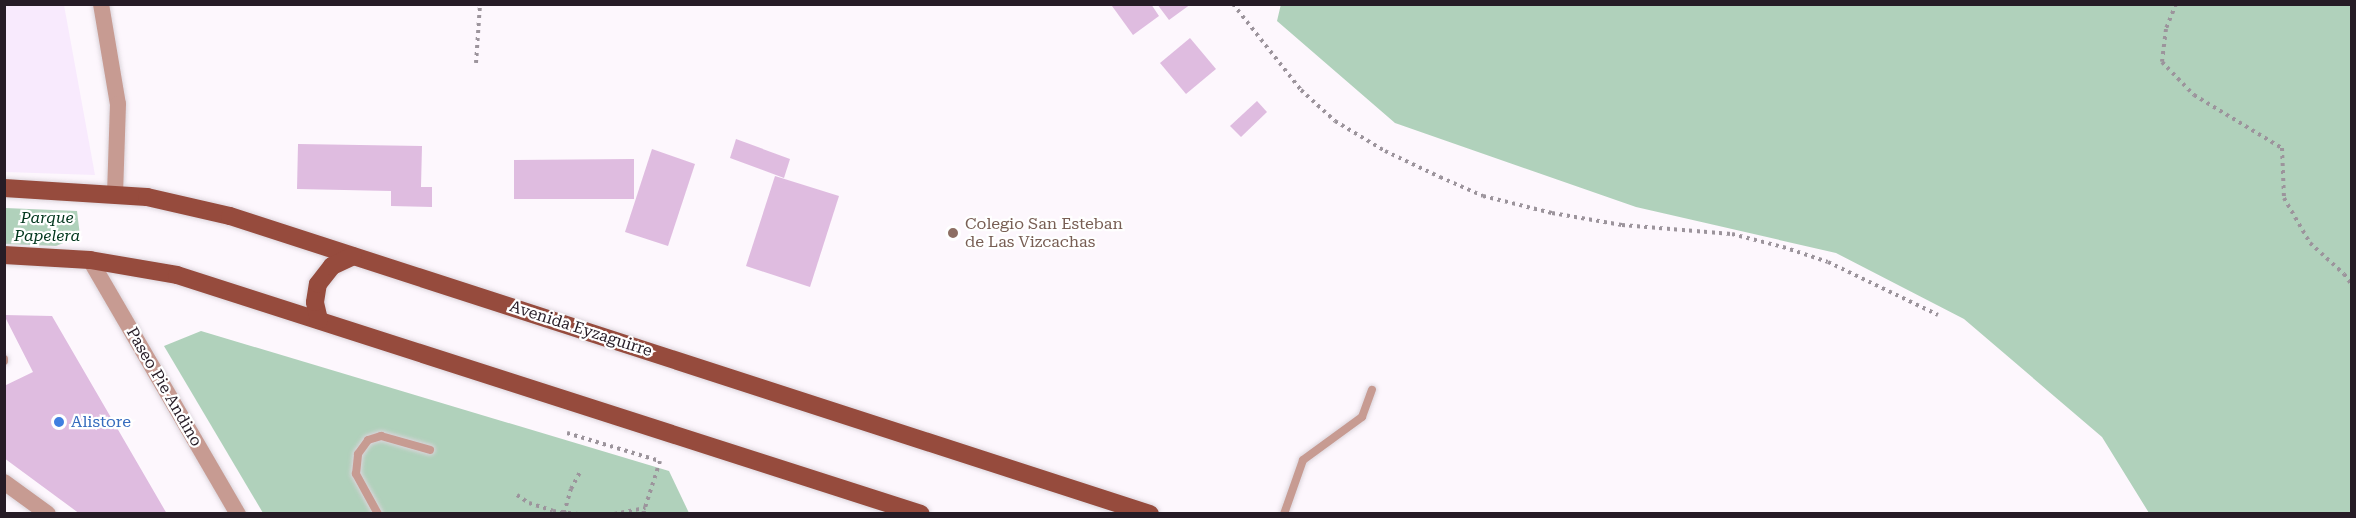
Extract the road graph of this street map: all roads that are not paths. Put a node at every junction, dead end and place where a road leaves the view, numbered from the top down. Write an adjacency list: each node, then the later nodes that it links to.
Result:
1 (101, 4): 3 (street)
2 (4, 188): 3 (main road, Avenida Eyzaguirre)
3 (115, 193): 5 (main road, Avenida Eyzaguirre)
4 (4, 255): 6 (main road)
5 (353, 256): 7 (main road); 15 (main road, Avenida Eyzaguirre)
6 (90, 260): 7 (main road); 12 (street, Paseo Pie Andino)
7 (319, 320): 14 (main road)
8 (1372, 390): 16 (lane)
9 (429, 450): 13 (lane)
10 (4, 482): 11 (street)
11 (48, 513)
12 (238, 513)
13 (378, 513)
14 (921, 513)
15 (1150, 513)
16 (1284, 513)

